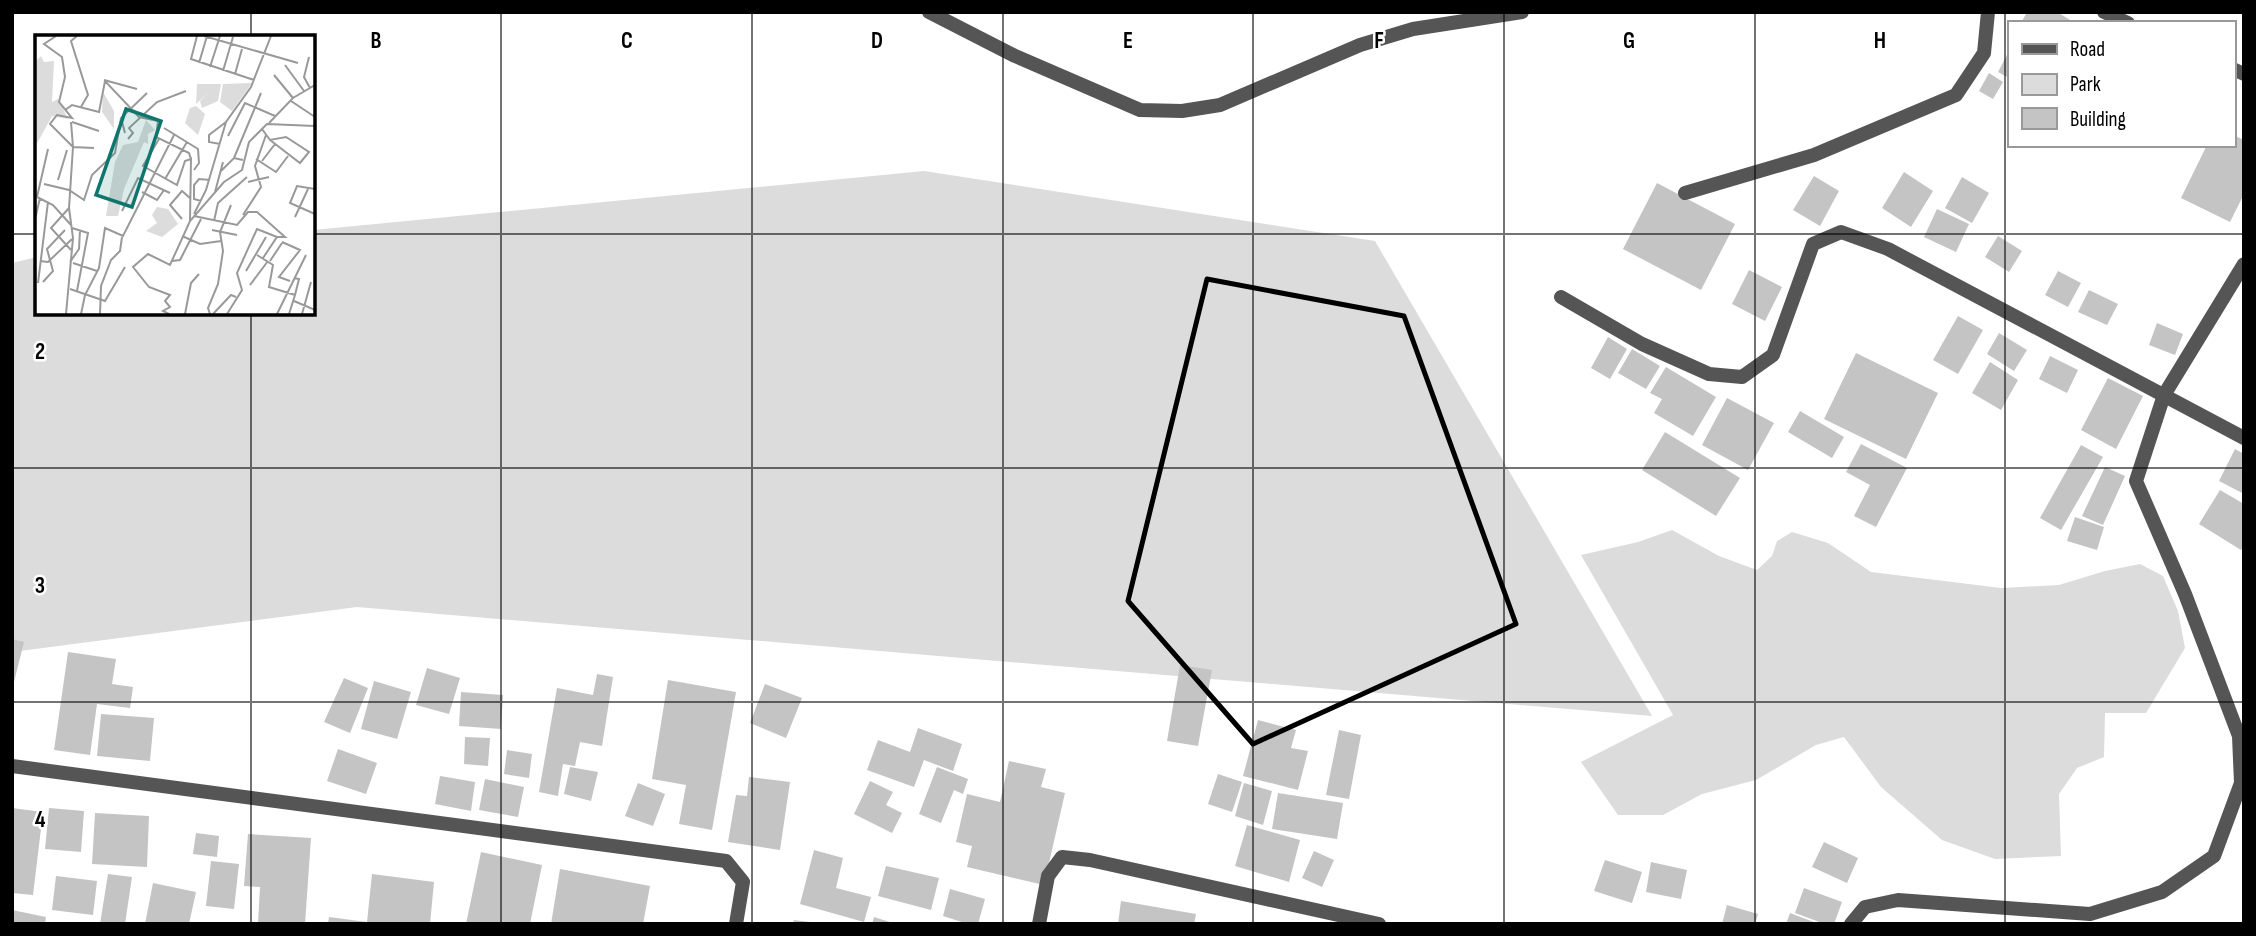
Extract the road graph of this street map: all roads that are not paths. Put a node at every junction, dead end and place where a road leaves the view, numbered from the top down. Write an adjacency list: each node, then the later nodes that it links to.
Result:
1 (929, 12): 2 (street)
2 (1522, 12)
3 (1988, 12): 6 (street)
4 (2104, 12): 5 (street)
5 (2124, 21)
6 (1685, 193)
7 (2244, 264): 9 (street)
8 (1561, 297): 9 (street)
9 (2164, 395): 10 (street); 15 (street)
10 (2244, 438)
11 (12, 766): 12 (street)
12 (736, 924)
13 (1038, 924): 14 (street)
14 (1379, 924)
15 (1851, 924)

